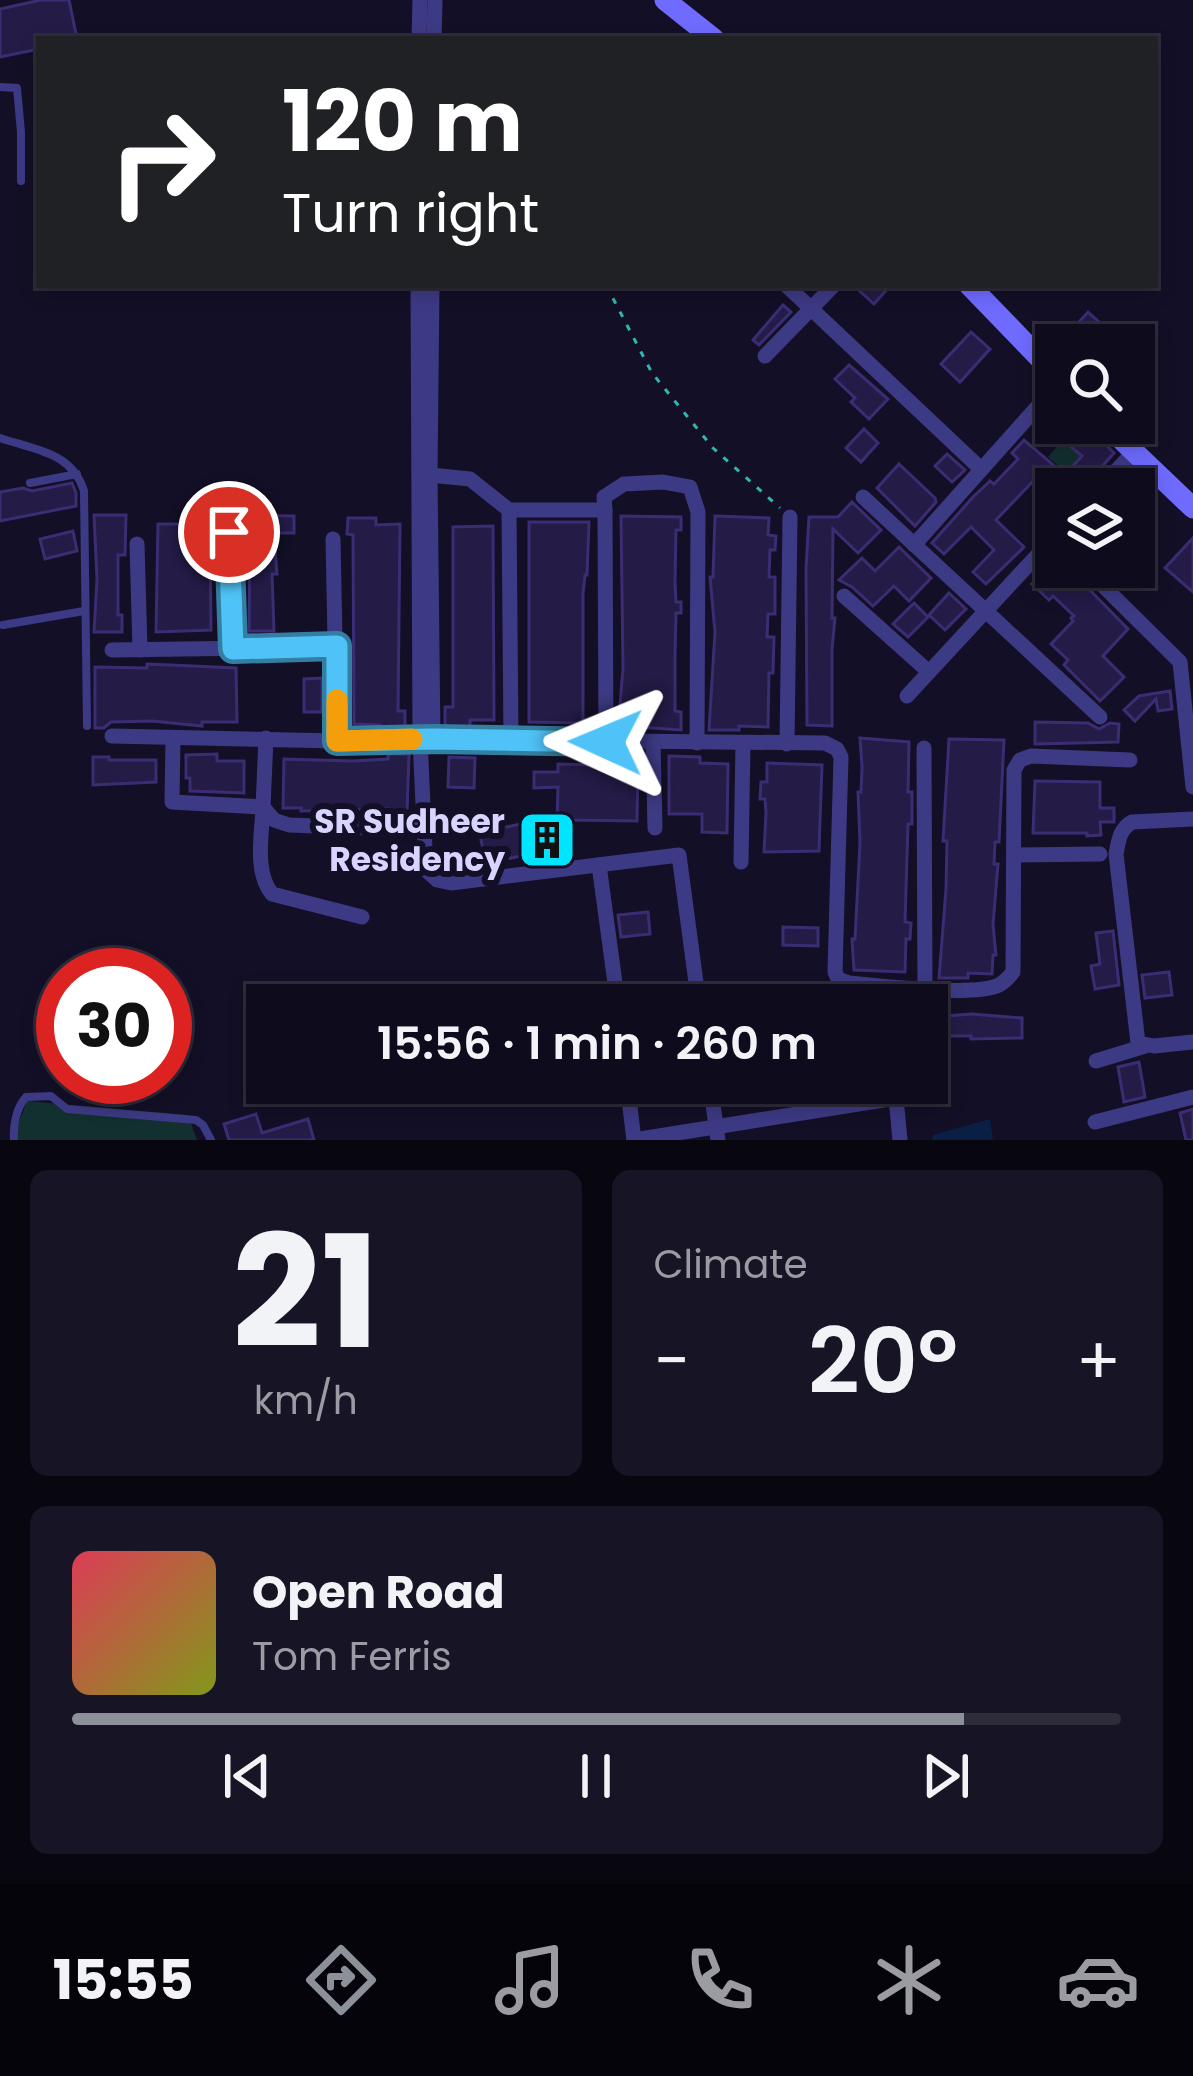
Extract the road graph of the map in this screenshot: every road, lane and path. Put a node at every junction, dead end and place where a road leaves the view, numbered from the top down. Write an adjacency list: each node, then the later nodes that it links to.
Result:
1 (420, 0): 4 (street)
2 (435, 0): 5 (street)
3 (665, 0): 6 (street)
4 (419, 36)
5 (434, 36)
6 (710, 36)
7 (0, 87): 8 (lane)
8 (22, 181)
9 (418, 288): 53 (street)
10 (432, 288): 25 (street)
11 (608, 288): 31 (path)
12 (789, 288): 15 (street)
13 (831, 288): 15 (street)
14 (972, 288): 16 (street)
15 (811, 309): 17 (street); 23 (street)
16 (1035, 353)
17 (765, 356)
18 (1035, 409): 23 (street)
19 (0, 439): 24 (lane)
20 (1126, 444): 21 (street)
21 (1134, 452): 22 (street); 28 (street)
22 (1119, 468)
23 (981, 469): 35 (street)
24 (79, 474): 26 (lane); 39 (lane)
25 (430, 476): 29 (street); 53 (street)
26 (30, 483)
27 (863, 497): 35 (street)
28 (1193, 508)
29 (509, 510): 30 (street); 54 (street)
30 (605, 510): 56 (street); 58 (street)
31 (790, 517): 60 (street)
32 (229, 532): 43 (street)
33 (333, 539): 42 (street)
34 (137, 544): 45 (street)
35 (914, 544): 40 (street)
36 (1035, 558): 40 (street)
37 (1105, 588): 63 (street)
38 (844, 596): 46 (street)
39 (84, 611): 41 (lane); 49 (lane)
40 (986, 611): 46 (street); 48 (street)
41 (3, 625)
42 (337, 646): 43 (street); 55 (street)
43 (233, 649): 45 (street)
44 (112, 650): 45 (street)
45 (140, 650)
46 (929, 672): 47 (street)
47 (907, 696)
48 (1100, 716)
49 (87, 726)
50 (112, 736): 51 (street)
51 (173, 737): 52 (street); 64 (street)
52 (266, 738): 55 (street); 64 (street)
53 (427, 739): 54 (street); 55 (street); 67 (street)
54 (511, 740): 56 (street)
55 (337, 741)
56 (606, 742): 57 (street)
57 (653, 742): 58 (street); 66 (street)
58 (698, 743): 59 (street)
59 (742, 744): 60 (street); 70 (street)
60 (787, 744): 75 (street)
61 (924, 748): 76 (street)
62 (1130, 760): 69 (street)
63 (1193, 787)
64 (263, 807): 67 (street); 72 (street)
65 (1193, 819): 79 (street)
66 (655, 828)
67 (423, 830): 71 (street)
68 (1100, 854): 69 (street)
69 (1016, 855): 77 (street)
70 (741, 862)
71 (599, 866): 73 (street); 74 (street)
72 (362, 917)
73 (615, 984)
74 (696, 984)
75 (860, 984)
76 (925, 984)
77 (948, 989)
78 (1193, 1042): 79 (street)
79 (1145, 1046): 80 (street)
80 (1096, 1061)
81 (1193, 1097): 83 (street)
82 (630, 1104): 87 (street)
83 (1095, 1122)
84 (717, 1133): 87 (street); 88 (street)
85 (14, 1140): 86 (lane)
86 (211, 1140)
87 (634, 1140)
88 (900, 1140)

